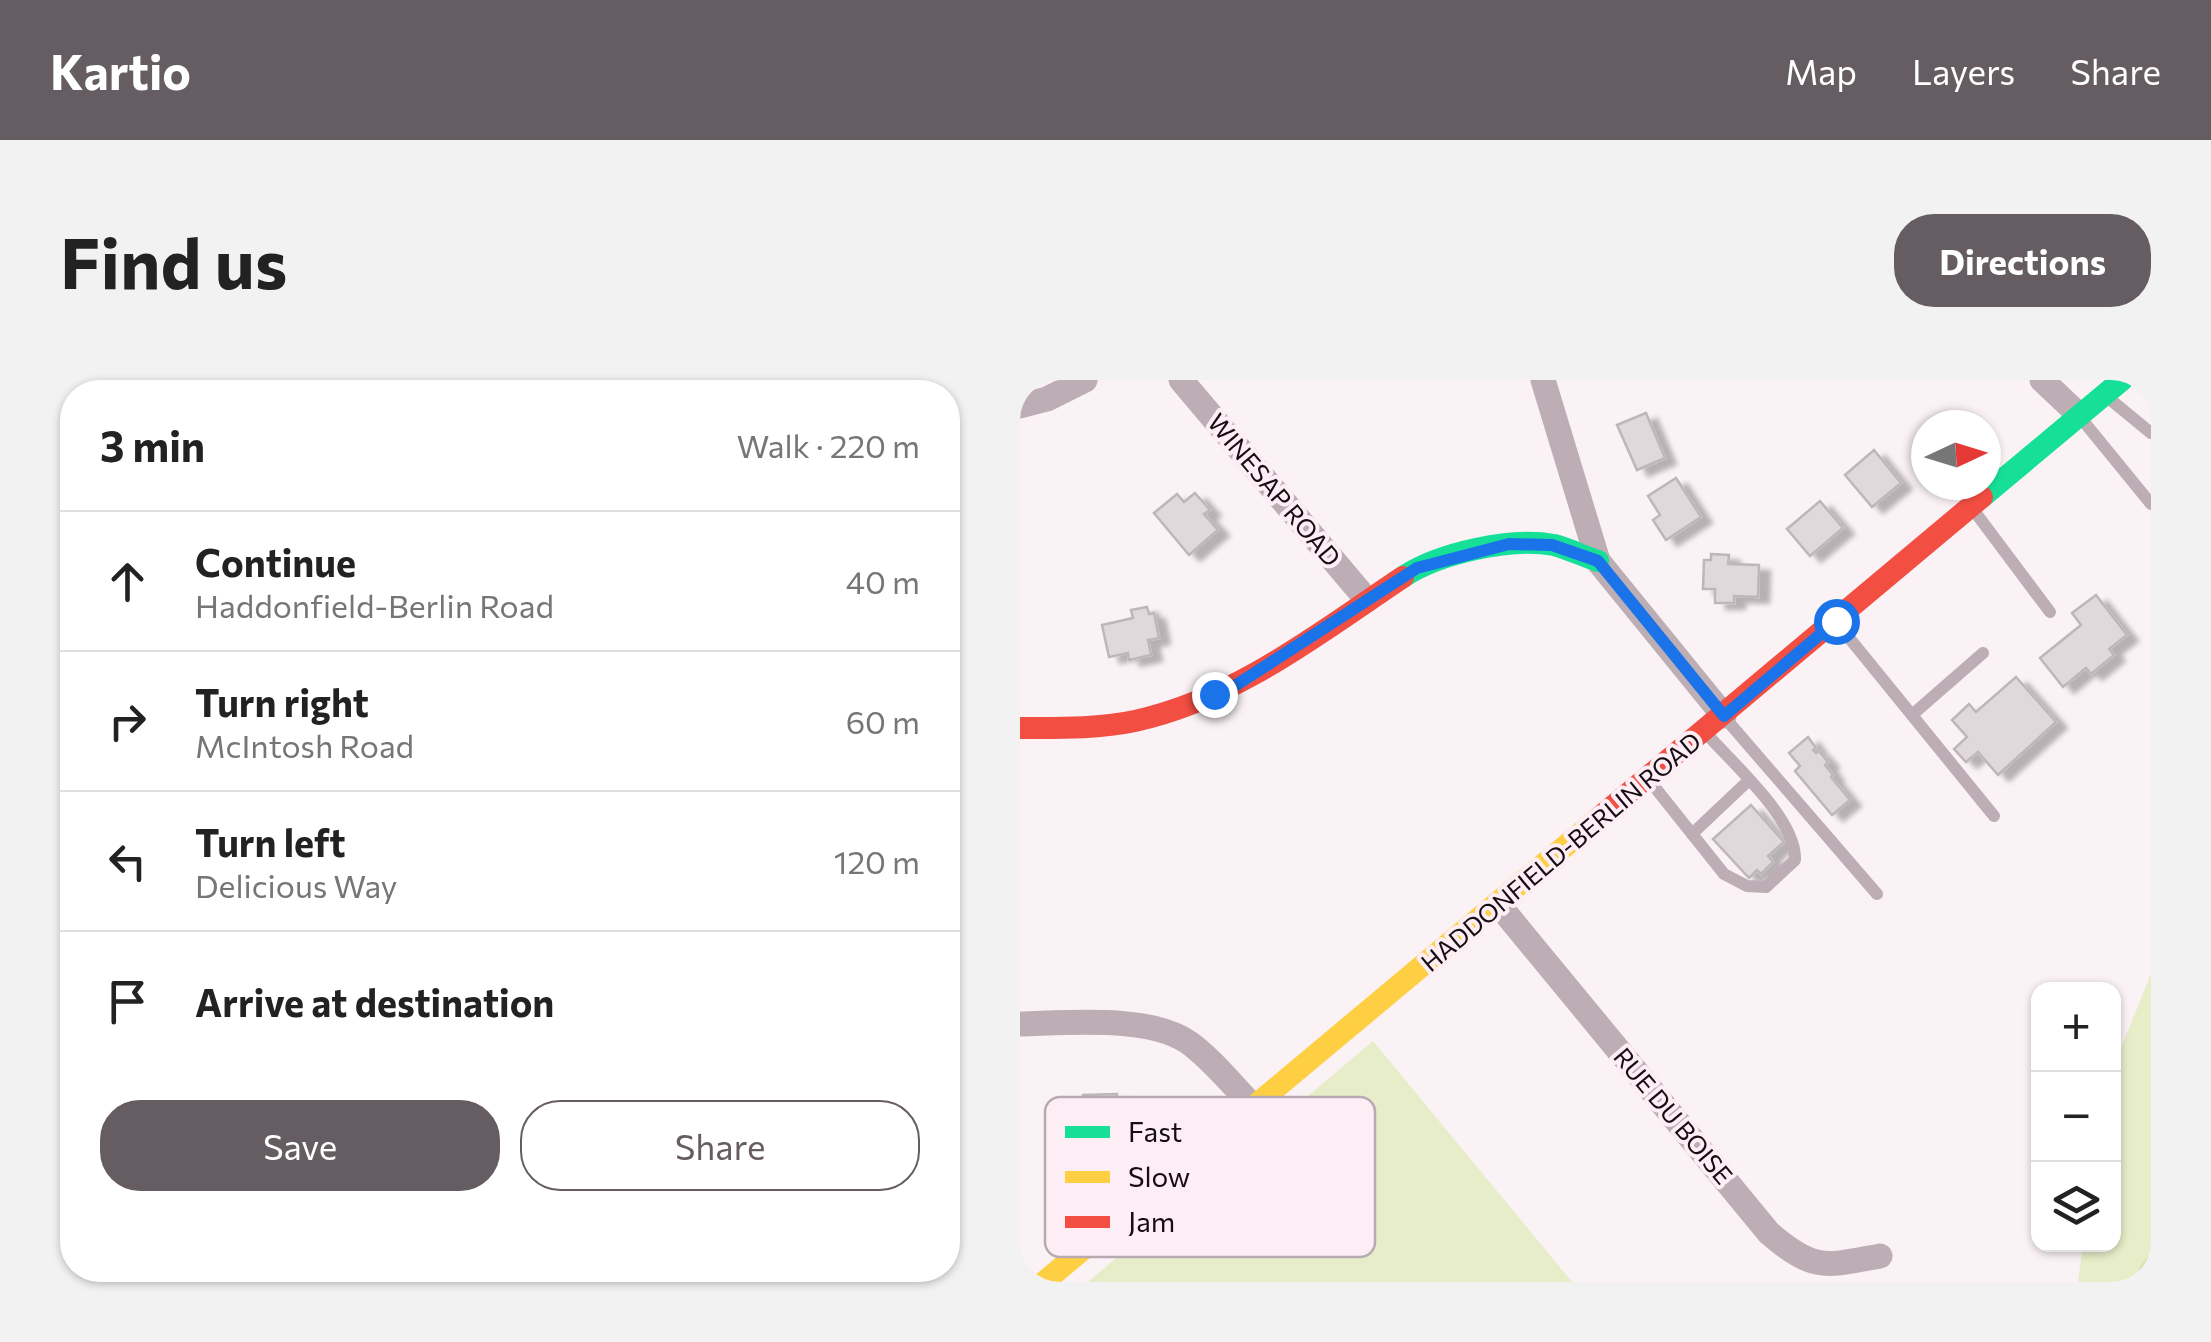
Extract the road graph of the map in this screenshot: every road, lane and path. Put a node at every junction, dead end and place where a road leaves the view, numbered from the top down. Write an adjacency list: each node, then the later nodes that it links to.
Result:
1 (1086, 380): 6 (street)
2 (1182, 380): 12 (street, WINESAP ROAD)
3 (1544, 380): 11 (street)
4 (2042, 380): 7 (street)
5 (2113, 387): 7 (main road, HADDONFIELD-BERLIN ROAD); 8 (lane)
6 (1020, 406)
7 (2079, 415): 9 (lane); 10 (main road, HADDONFIELD-BERLIN ROAD)
8 (2151, 433)
9 (2151, 504)
10 (1971, 506): 13 (lane); 14 (main road, HADDONFIELD-BERLIN ROAD)
11 (1598, 561): 12 (main road); 17 (street)
12 (1368, 600): 18 (main road)
13 (2050, 612)
14 (1836, 621): 16 (lane); 17 (main road, HADDONFIELD-BERLIN ROAD)
15 (1983, 653): 16 (lane)
16 (1912, 715): 21 (lane)
17 (1714, 724): 19 (main road, HADDONFIELD-BERLIN ROAD); 20 (lane); 23 (lane)
18 (1020, 728)
19 (1648, 778): 22 (lane); 24 (main road, HADDONFIELD-BERLIN ROAD)
20 (1748, 781): 22 (lane); 22 (lane)
21 (1994, 816)
22 (1692, 834)
23 (1876, 894)
24 (1498, 904): 27 (main road, HADDONFIELD-BERLIN ROAD); 28 (street, RUE DU BOISE)
25 (1020, 1024): 26 (street)
26 (1244, 1097)
27 (1266, 1097)
28 (1880, 1256)
29 (1074, 1257): 30 (main road, HADDONFIELD-BERLIN ROAD)
30 (1044, 1282)

